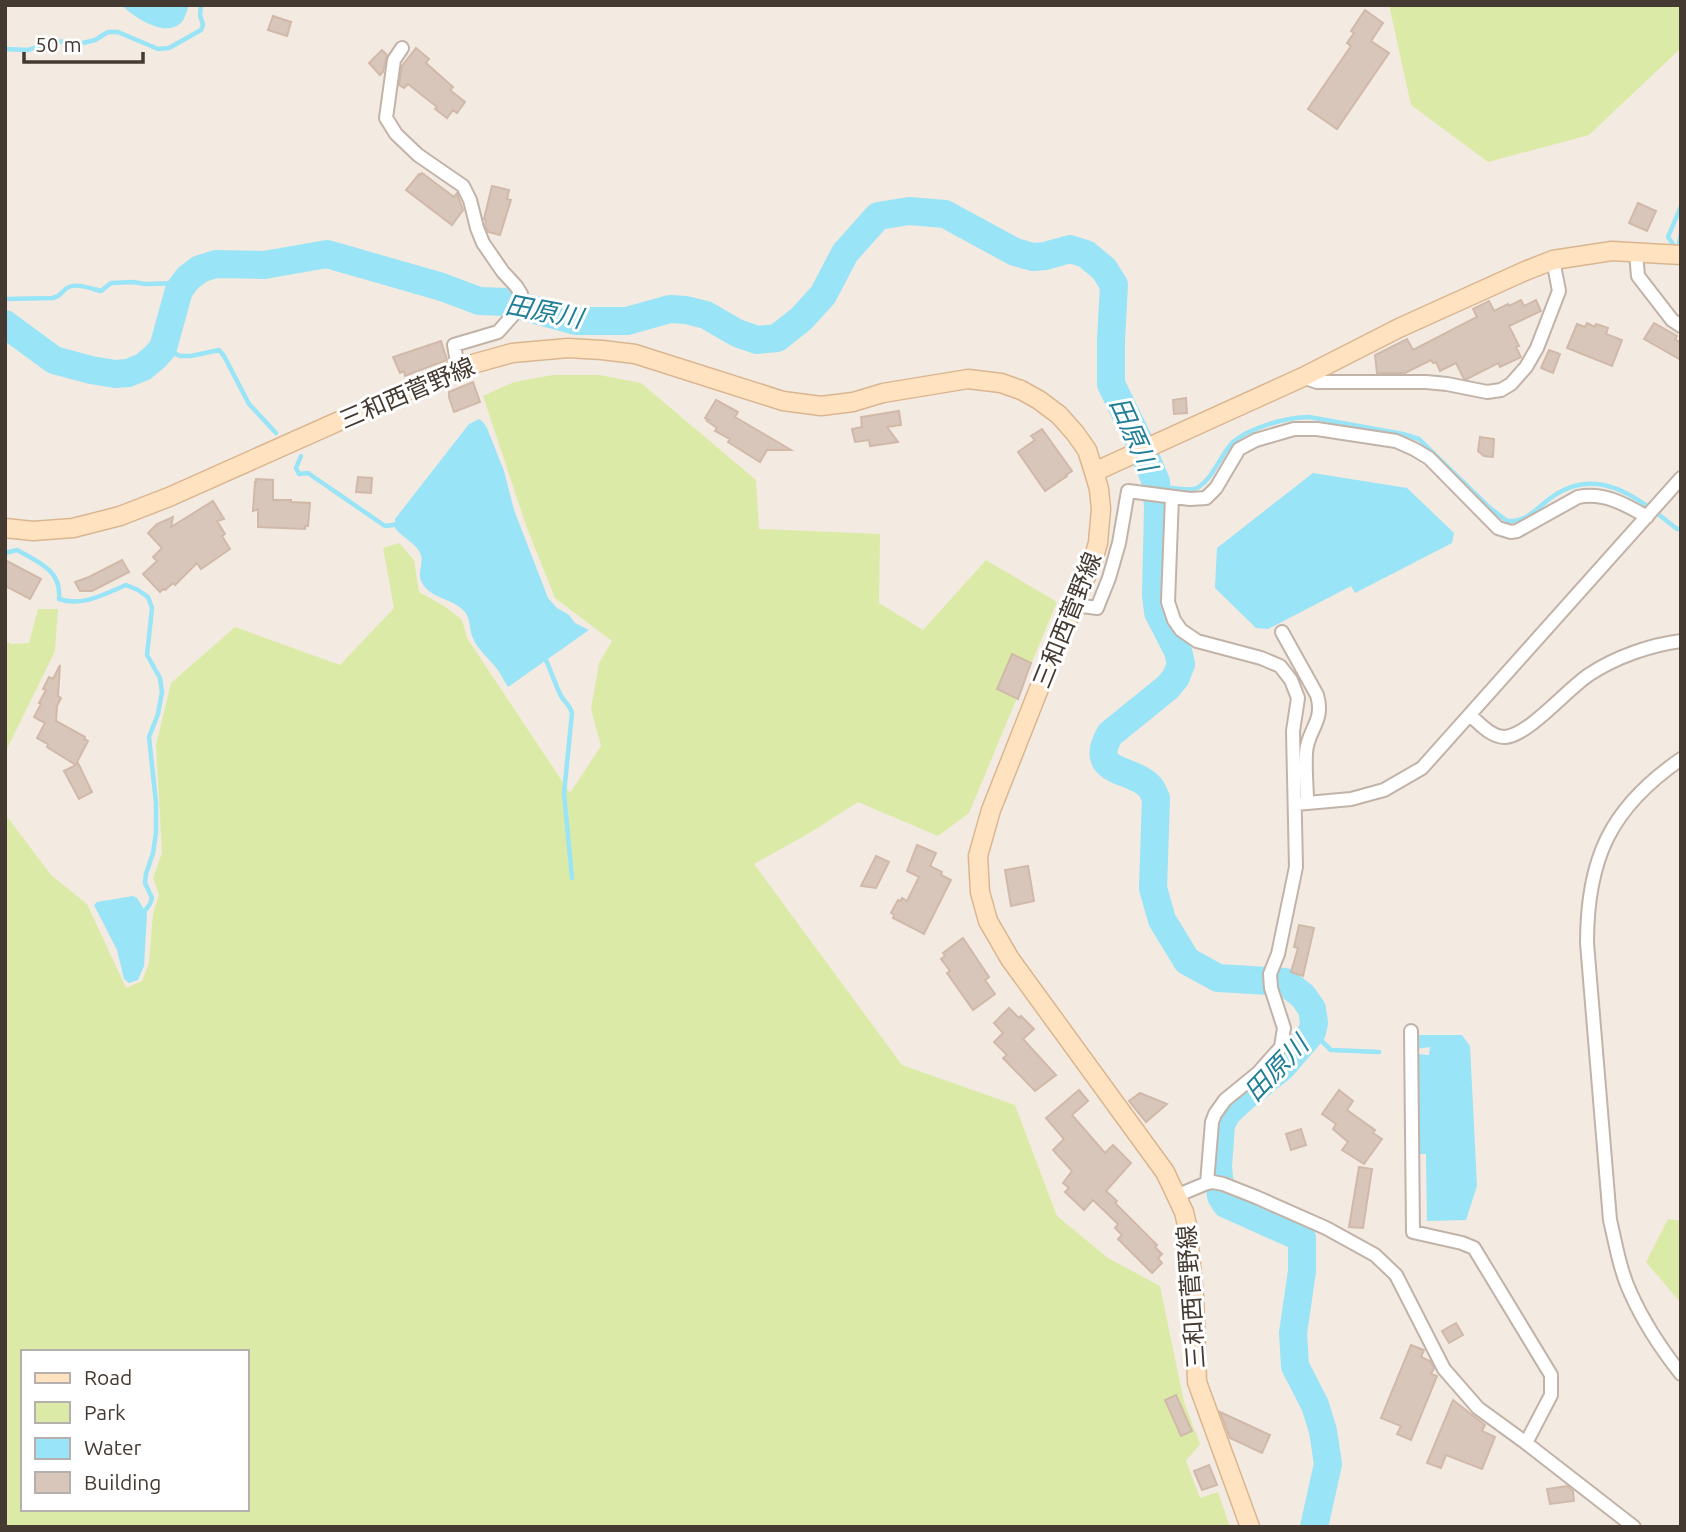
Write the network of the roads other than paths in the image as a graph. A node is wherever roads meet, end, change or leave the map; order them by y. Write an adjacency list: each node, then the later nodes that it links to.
1 (402, 48): 6 (street)
2 (1636, 253): 3 (main road); 4 (main road); 5 (street)
3 (1681, 255)
4 (1553, 260): 7 (main road); 7 (street)
5 (1681, 326)
6 (458, 368): 8 (main road, 三和西菅野線); 12 (main road, 三和西菅野線)
7 (1303, 377): 8 (main road)
8 (1094, 472): 13 (main road, 三和西菅野線)
9 (1681, 478): 11 (street)
10 (1170, 496): 11 (street); 13 (street); 18 (street)
11 (1652, 511): 16 (street)
12 (5, 528)
13 (1075, 605): 21 (main road, 三和西菅野線)
14 (1282, 632): 18 (street)
15 (1681, 641): 16 (street)
16 (1470, 715): 18 (street)
17 (1681, 760): 22 (street)
18 (1301, 804): 20 (street)
19 (1411, 1031): 23 (street)
20 (1214, 1183): 21 (street); 23 (street)
21 (1176, 1196): 24 (main road, 三和西菅野線)
22 (1681, 1374)
23 (1526, 1443): 25 (street)
24 (1250, 1527)
25 (1634, 1527)

